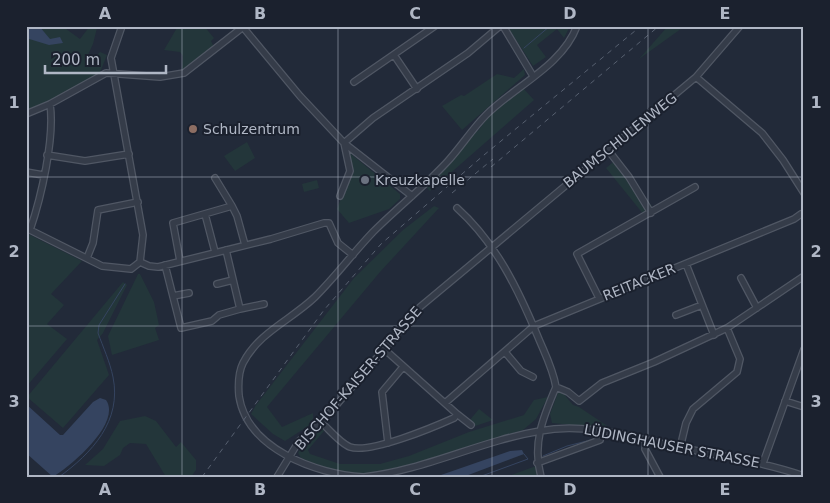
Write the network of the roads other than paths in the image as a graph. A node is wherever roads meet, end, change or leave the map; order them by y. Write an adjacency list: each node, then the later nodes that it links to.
1 (122, 26): 8 (street)
2 (435, 26): 7 (street)
3 (502, 26): 9 (street); 12 (street)
4 (577, 26): 9 (street, LÜDINGHAUSER STRASSE)
5 (740, 26): 10 (street, BAUMSCHULENWEG)
6 (242, 27): 8 (street); 15 (street)
7 (394, 55): 11 (street); 12 (street)
8 (113, 74): 13 (street); 17 (street)
9 (533, 76): 25 (street, LÜDINGHAUSER STRASSE)
10 (696, 77): 16 (street, BAUMSCHULENWEG); 23 (street)
11 (354, 82)
12 (417, 89): 15 (street)
13 (50, 104): 14 (street); 18 (street)
14 (26, 114)
15 (344, 143): 24 (street); 25 (street)
16 (608, 150): 29 (street); 34 (street, BAUMSCHULENWEG)
17 (129, 154): 18 (street); 26 (street)
18 (47, 155): 20 (street)
19 (26, 172): 20 (street)
20 (43, 175): 32 (street)
21 (215, 178): 27 (street)
22 (696, 187): 29 (street)
23 (804, 193)
24 (340, 196)
25 (412, 196): 37 (street, LÜDINGHAUSER STRASSE)
26 (138, 202): 38 (street); 40 (street)
27 (232, 206): 30 (street); 33 (street)
28 (457, 208): 34 (street)
29 (651, 213): 49 (street)
30 (205, 214): 36 (street); 39 (street)
31 (801, 214): 41 (street, REITACKER)
32 (28, 229): 38 (street)
33 (245, 245): 35 (street); 37 (street)
34 (492, 246): 55 (street); 58 (street, BISCHOF-KAISER-STRASSE)
35 (226, 250): 36 (street); 45 (street)
36 (215, 252): 39 (street)
37 (353, 255): 75 (street, LÜDINGHAUSER STRASSE)
38 (87, 258): 40 (street)
39 (180, 261): 42 (street)
40 (139, 264): 42 (street)
41 (686, 264): 49 (street, REITACKER); 51 (street)
42 (165, 265): 48 (street)
43 (804, 276): 52 (street)
44 (741, 278): 52 (street)
45 (233, 280): 46 (street); 53 (street)
46 (217, 284)
47 (189, 293): 48 (street)
48 (173, 296): 53 (street)
49 (599, 298): 55 (street, REITACKER)
50 (264, 304): 53 (street)
51 (702, 304): 54 (street); 57 (street)
52 (757, 308): 56 (street)
53 (240, 309)
54 (676, 315)
55 (534, 326): 60 (street, REITACKER); 63 (street)
56 (727, 328): 57 (street); 74 (street)
57 (714, 335): 63 (street, LÜDINGHAUSER STRASSE)
58 (383, 348): 61 (street); 75 (street, BISCHOF-KAISER-STRASSE)
59 (804, 349): 64 (street)
60 (504, 352): 62 (street); 65 (street, REITACKER)
61 (403, 367): 65 (street); 73 (street)
62 (533, 377)
63 (556, 387): 70 (street)
64 (785, 401): 66 (street); 77 (street)
65 (445, 403): 67 (street)
66 (804, 407)
67 (457, 414): 68 (street); 73 (street)
68 (471, 425)
69 (326, 427): 73 (street)
70 (539, 431): 72 (street, LÜDINGHAUSER STRASSE); 76 (street); 81 (street, LÜDINGHAUSER STRASSE)
71 (600, 440): 76 (street)
72 (646, 440): 74 (street, LÜDINGHAUSER STRASSE); 78 (street)
73 (388, 443)
74 (680, 448): 77 (street, LÜDINGHAUSER STRASSE)
75 (290, 457): 80 (street, BISCHOF-KAISER-STRASSE); 81 (street, LÜDINGHAUSER STRASSE)
76 (538, 463): 82 (street)
77 (763, 463): 79 (street, LÜDINGHAUSER STRASSE)
78 (658, 476)
79 (804, 476)
80 (277, 477)
81 (363, 477)
82 (541, 477)

